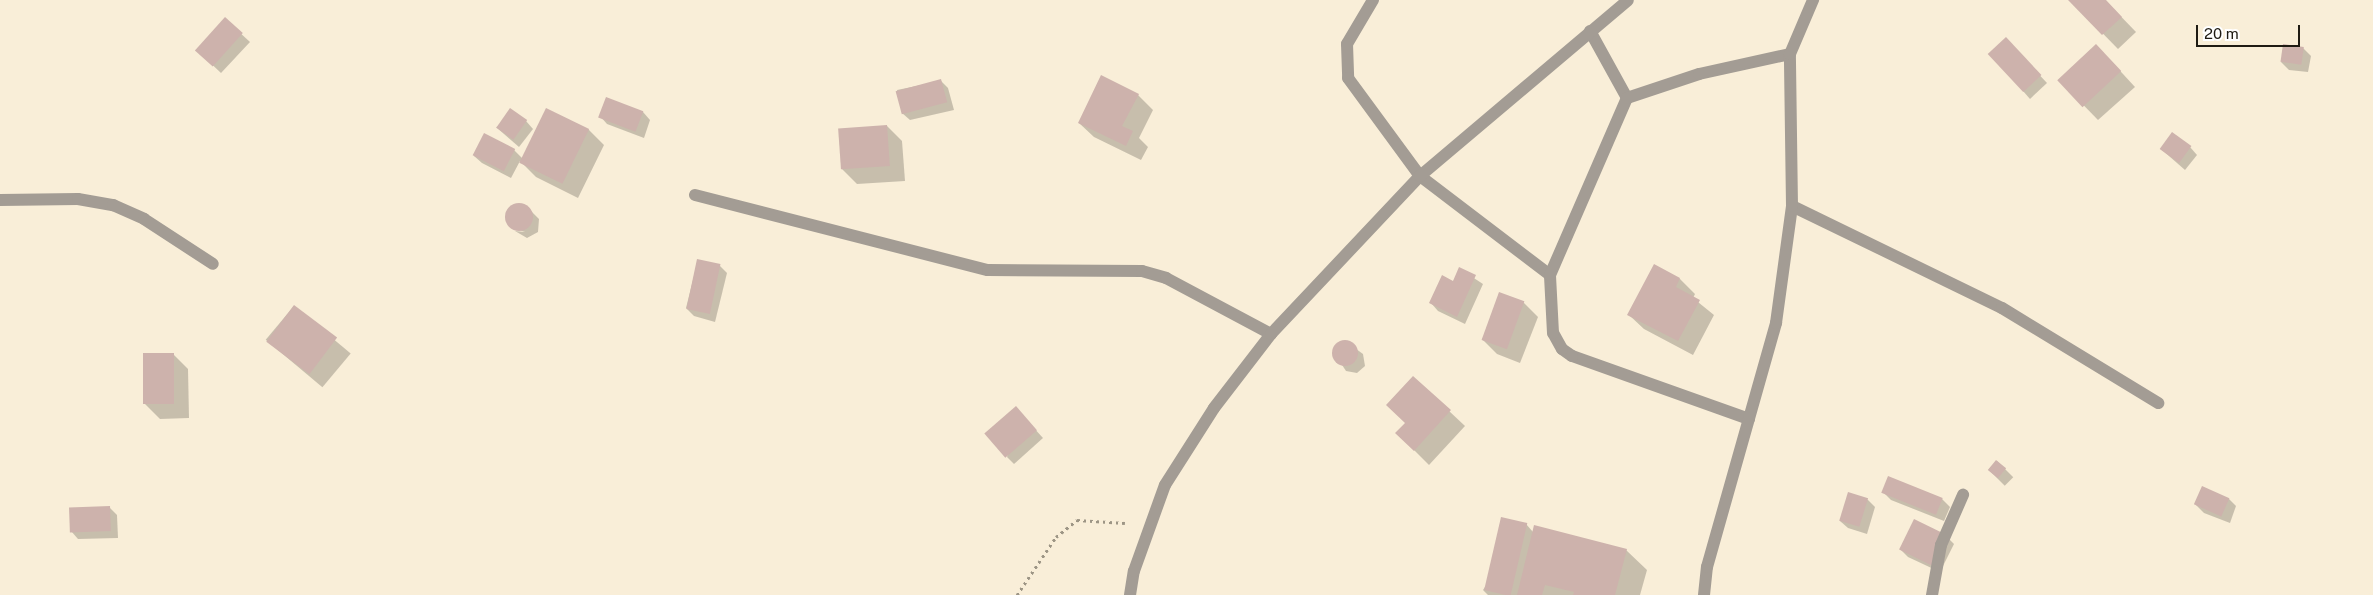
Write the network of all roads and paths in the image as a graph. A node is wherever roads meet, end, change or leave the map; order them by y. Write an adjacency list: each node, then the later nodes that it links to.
1 (1373, 0): 7 (street)
2 (1628, 0): 4 (street)
3 (1813, 0): 5 (street)
4 (1590, 31): 6 (street); 7 (street)
5 (1790, 54): 6 (street); 10 (street)
6 (1628, 98): 12 (street)
7 (1420, 176): 12 (street); 13 (street)
8 (696, 195): 13 (street)
9 (0, 200): 11 (street)
10 (1792, 206): 14 (street); 15 (street)
11 (213, 264)
12 (1550, 275): 15 (street)
13 (1271, 334): 17 (street)
14 (2158, 404)
15 (1749, 419): 20 (street)
16 (1963, 495): 21 (street)
17 (1149, 525): 18 (path); 19 (street)
18 (1017, 595)
19 (1130, 595)
20 (1704, 595)
21 (1932, 595)

